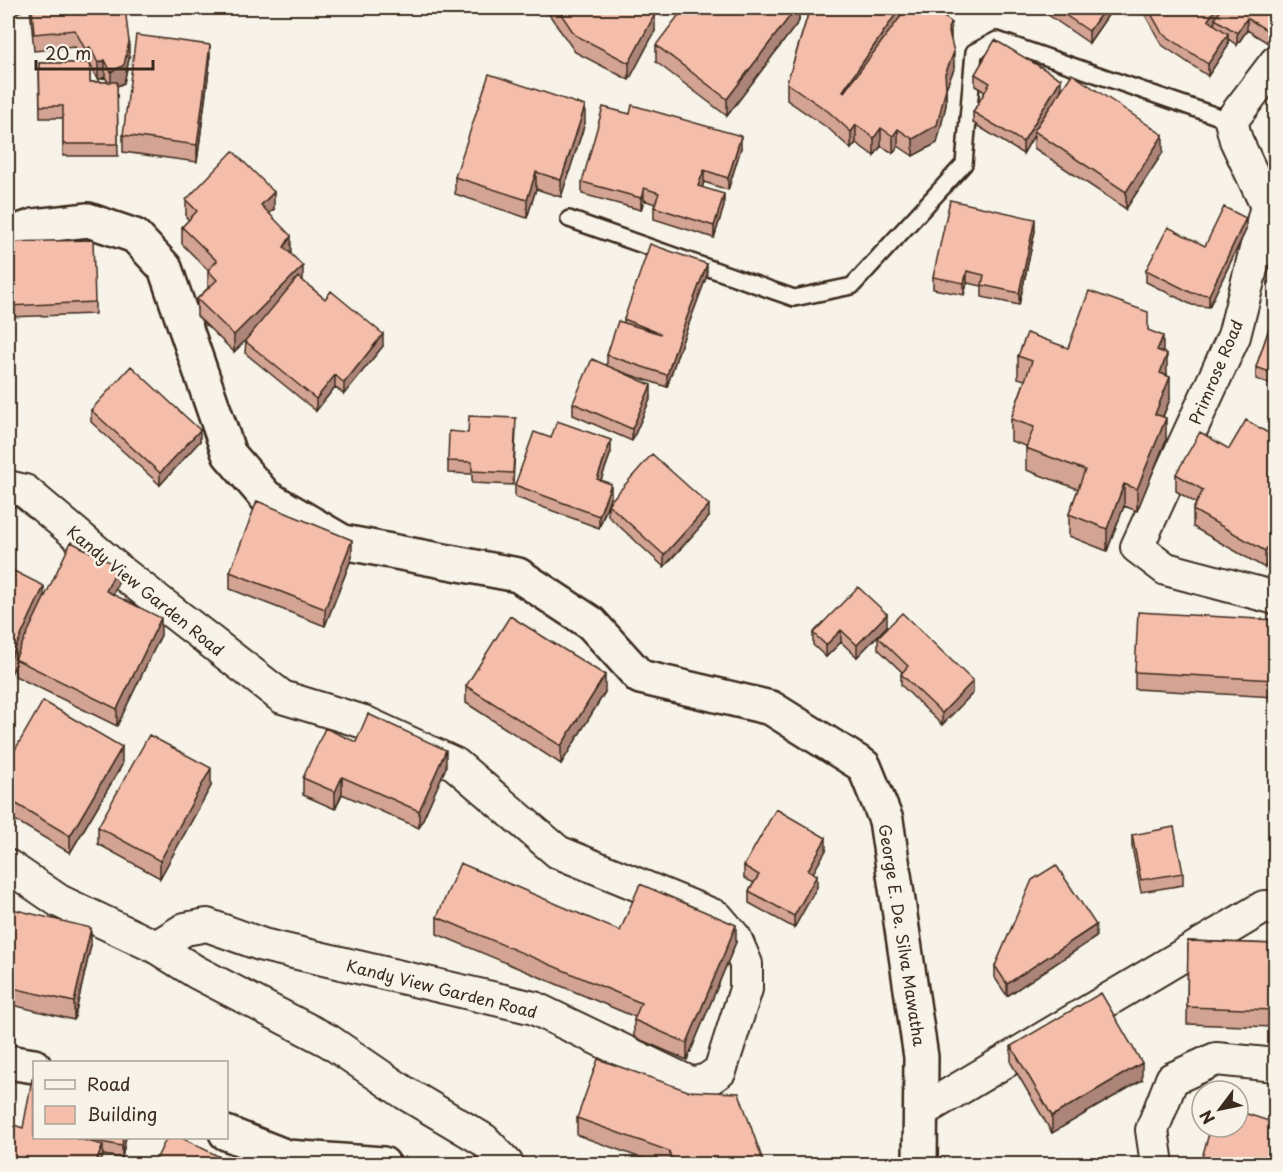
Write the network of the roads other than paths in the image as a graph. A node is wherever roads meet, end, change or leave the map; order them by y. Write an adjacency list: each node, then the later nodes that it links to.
1 (1275, 62): 2 (street)
2 (1231, 121): 3 (street, Primrose Road); 4 (lane)
3 (1271, 210): 7 (street, Primrose Road)
4 (569, 219)
5 (8, 235): 14 (street, George E. De. Silva Mawatha)
6 (8, 487): 10 (street, Kandy View Garden Road)
7 (1275, 598)
8 (8, 866): 10 (street)
9 (1275, 908): 14 (street)
10 (156, 947): 17 (street)
11 (8, 1062): 13 (street)
12 (1275, 1065): 19 (street)
13 (33, 1066)
14 (920, 1112): 18 (street, George E. De. Silva Mawatha)
15 (228, 1134): 16 (street)
16 (383, 1164)
17 (507, 1164)
18 (920, 1164)
19 (1157, 1164)

